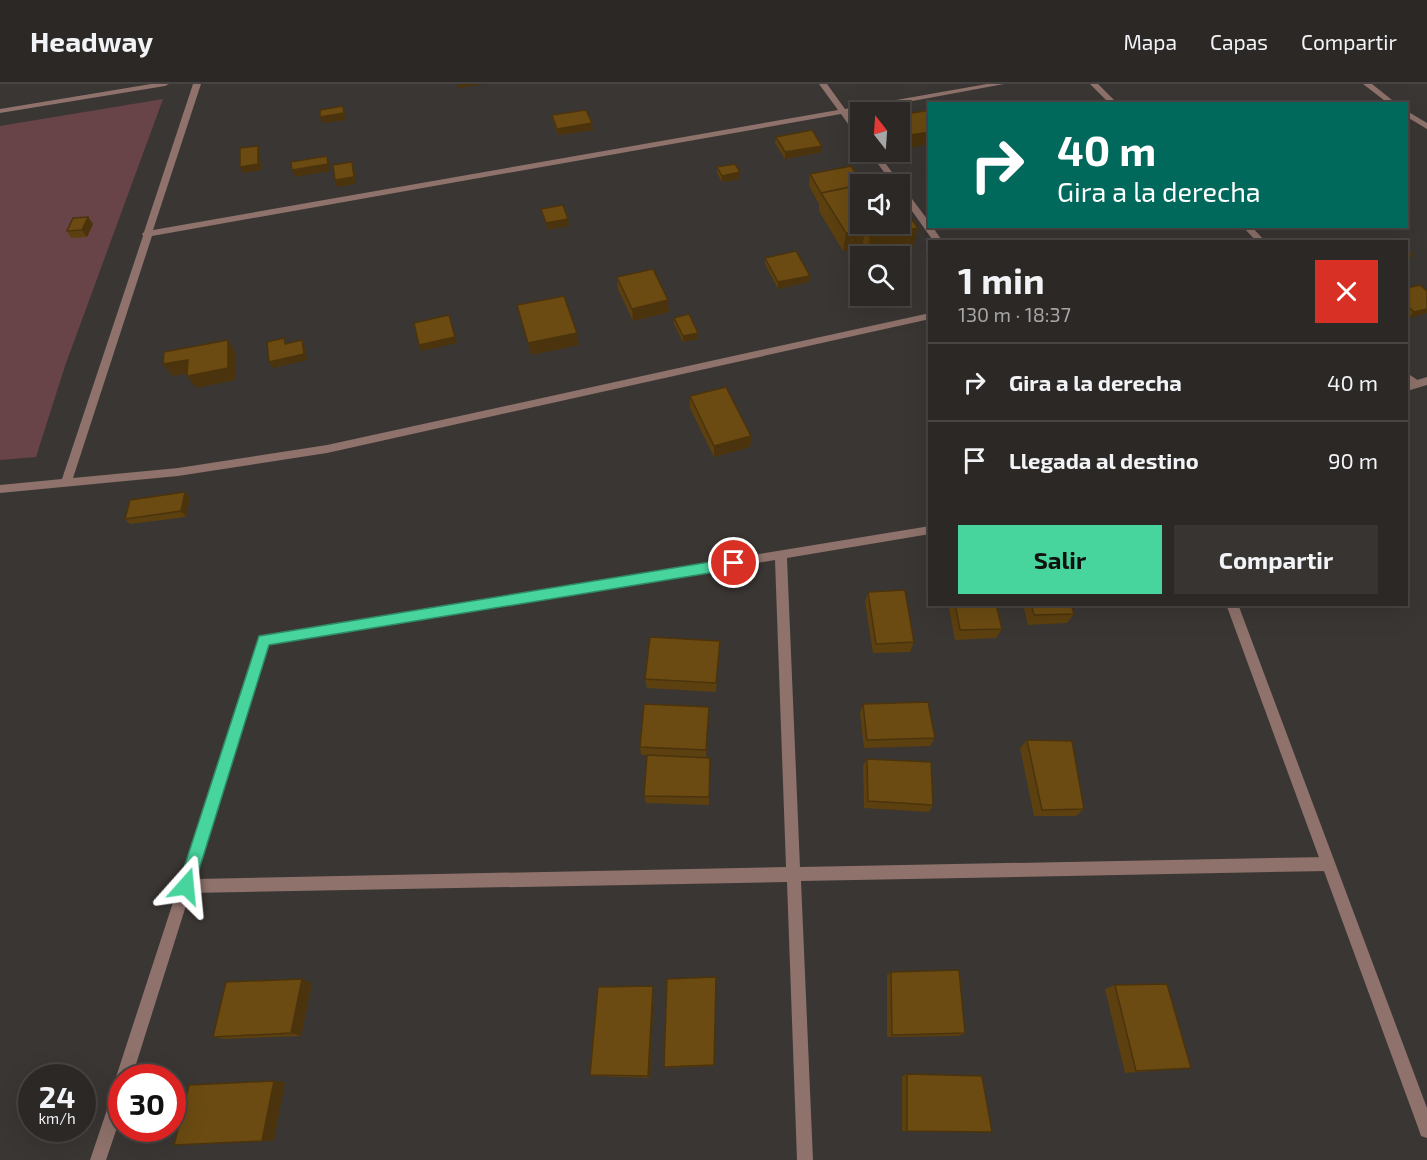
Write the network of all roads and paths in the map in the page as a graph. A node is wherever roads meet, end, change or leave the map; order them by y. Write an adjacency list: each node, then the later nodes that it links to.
1 (165, 84): 9 (street)
2 (197, 84): 17 (street)
3 (823, 84): 10 (street)
4 (1000, 84): 10 (street)
5 (1094, 84): 7 (street)
6 (1367, 84): 8 (street)
7 (1113, 102)
8 (1391, 102)
9 (0, 111)
10 (844, 113): 12 (street); 17 (street)
11 (1408, 114): 13 (street)
12 (850, 121)
13 (1427, 127)
14 (910, 202): 15 (street)
15 (928, 227)
16 (1248, 228): 18 (street)
17 (146, 234): 22 (street)
18 (1260, 240)
19 (928, 316): 22 (street)
20 (1427, 381): 21 (street)
21 (1410, 382)
22 (66, 483): 23 (street)
23 (0, 489)
24 (928, 530): 25 (street)
25 (782, 555): 28 (street); 29 (street)
26 (1233, 606): 27 (street)
27 (1328, 864): 28 (street); 32 (street)
28 (794, 875): 29 (street); 34 (street)
29 (186, 886): 30 (street)
30 (128, 1064)
31 (108, 1129): 33 (street)
32 (1427, 1130)
33 (98, 1160)
34 (805, 1160)

